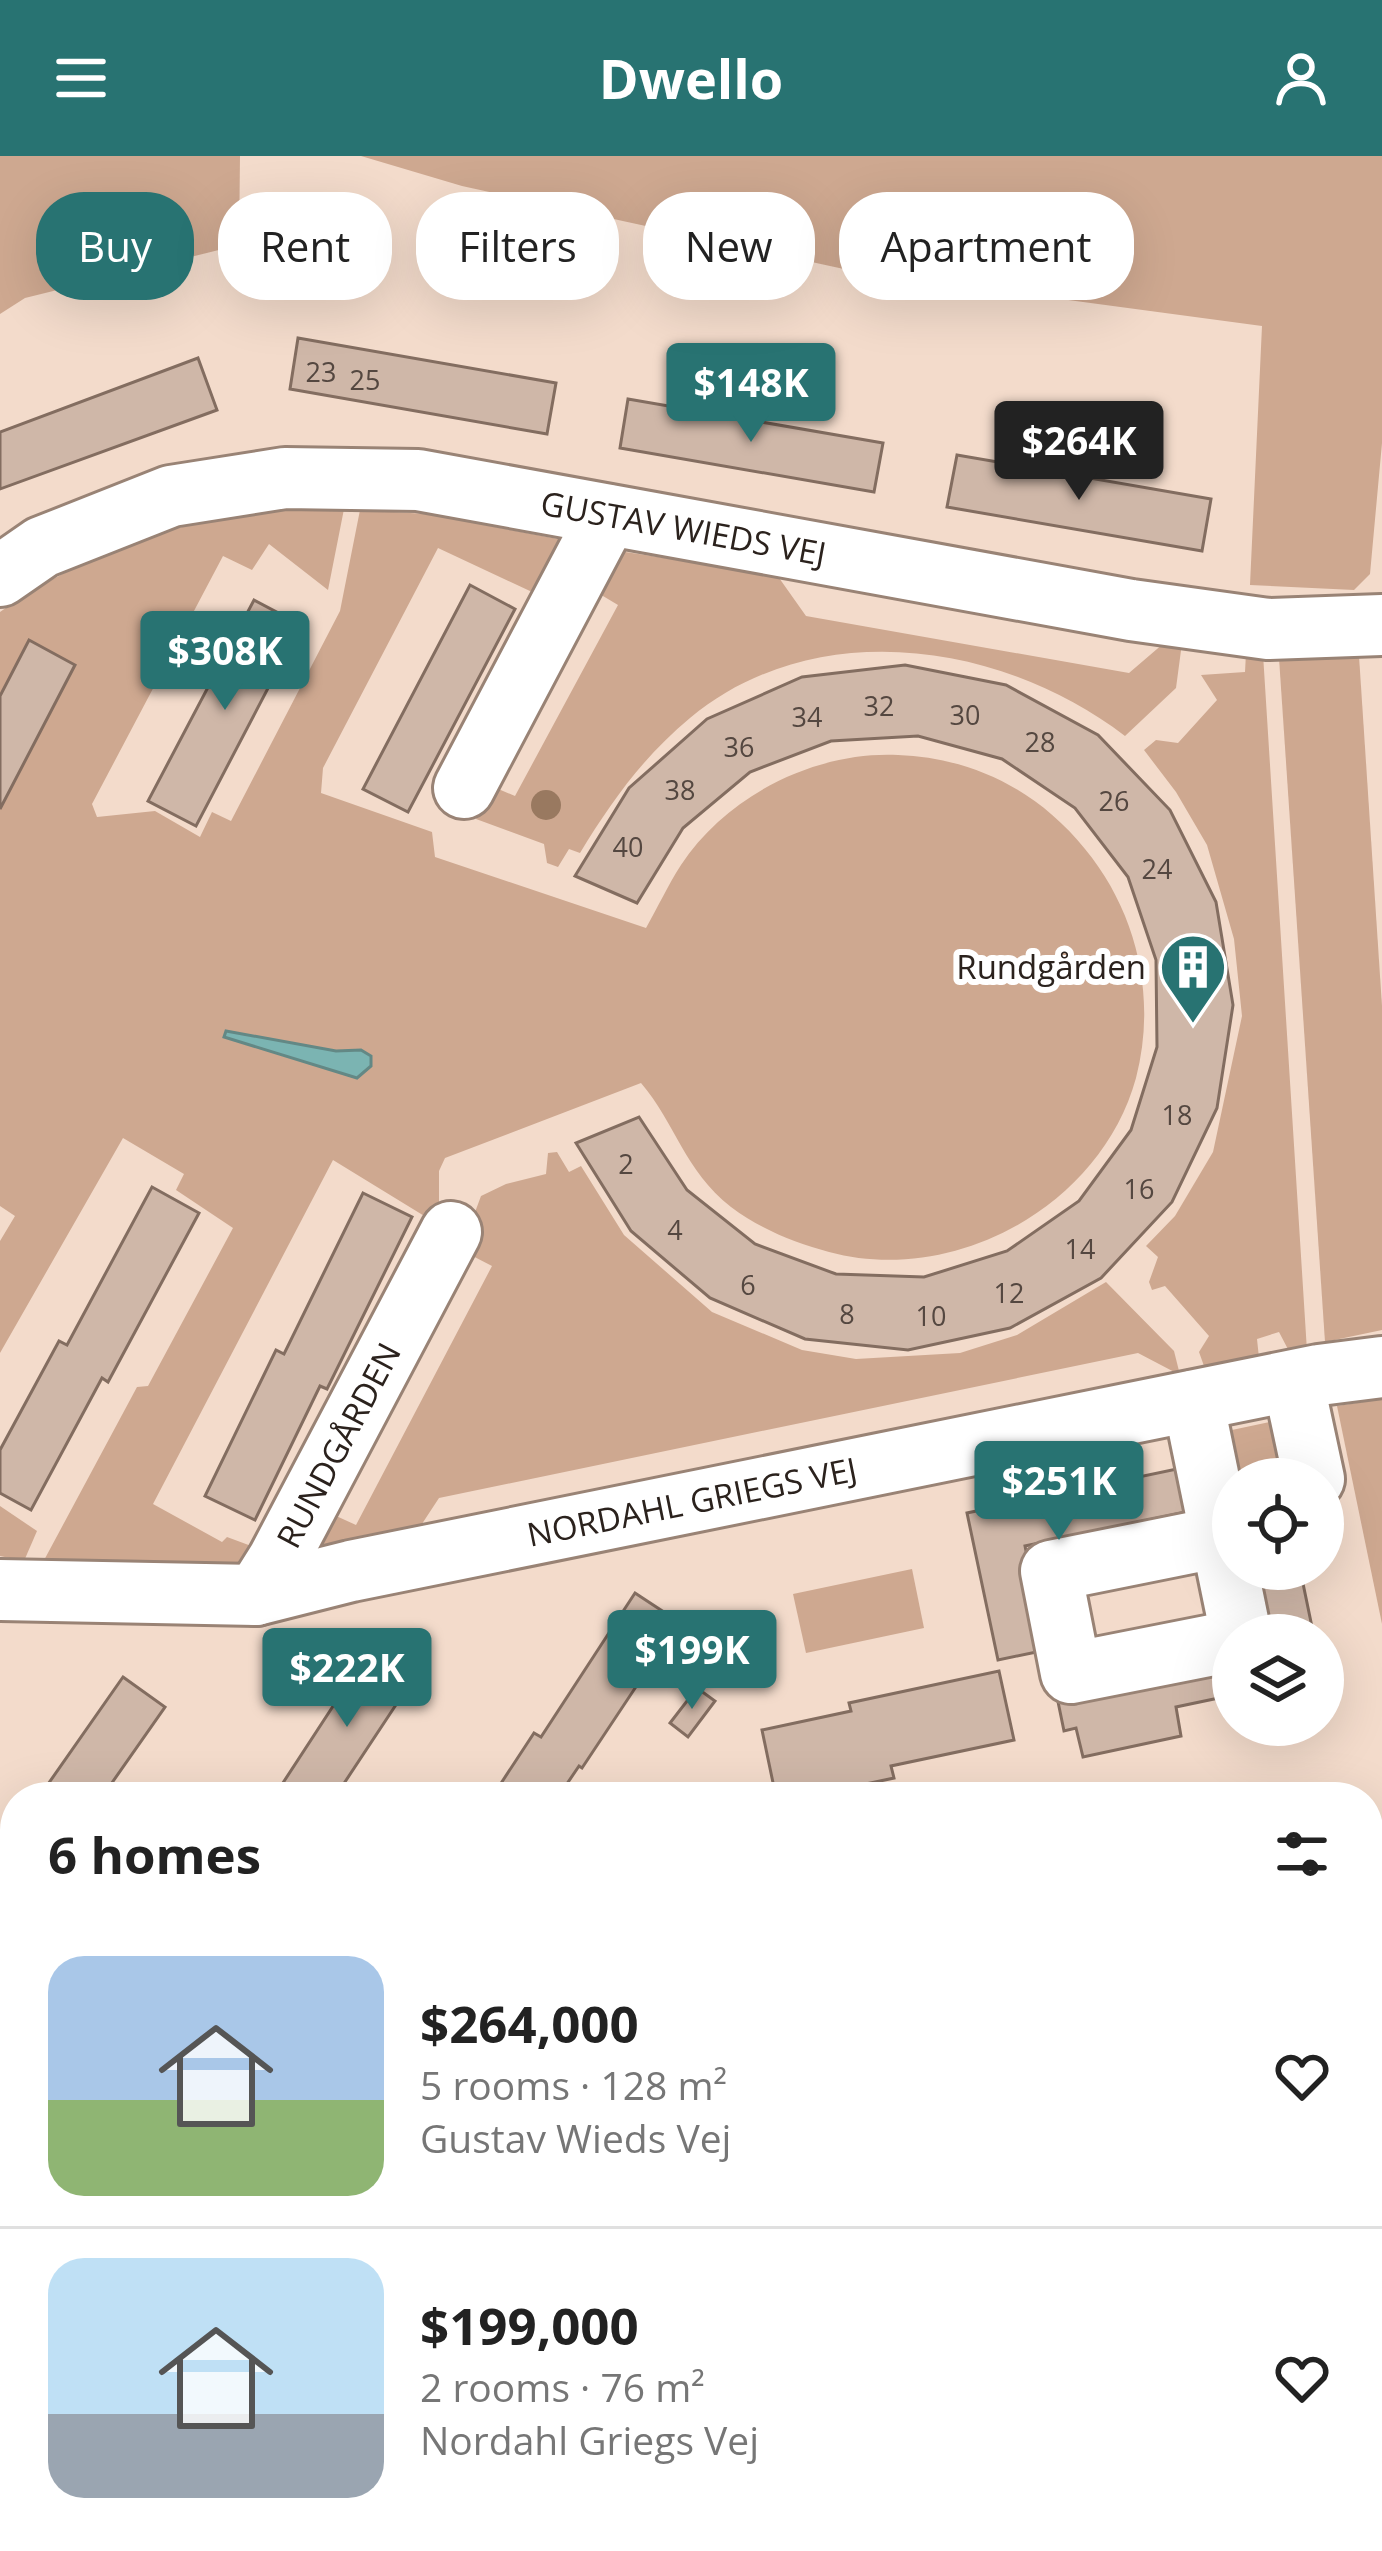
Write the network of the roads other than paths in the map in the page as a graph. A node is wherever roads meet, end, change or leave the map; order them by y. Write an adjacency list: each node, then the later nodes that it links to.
1 (608, 515): 2 (street, GUSTAV WIEDS VEJ); 3 (street, GUSTAV WIEDS VEJ); 4 (street)
2 (0, 575)
3 (1382, 625)
4 (464, 788)
5 (451, 1232): 13 (street, RUNDGÅRDEN)
6 (1382, 1367): 7 (street, NORDAHL GRIEGS VEJ)
7 (1293, 1381): 8 (street, NORDAHL GRIEGS VEJ); 9 (street)
8 (1192, 1401): 10 (street); 13 (street, NORDAHL GRIEGS VEJ)
9 (1310, 1458)
10 (1212, 1498)
11 (1212, 1539): 14 (street)
12 (0, 1590): 13 (street, NORDAHL GRIEGS VEJ)
13 (256, 1595)
14 (1212, 1645)

